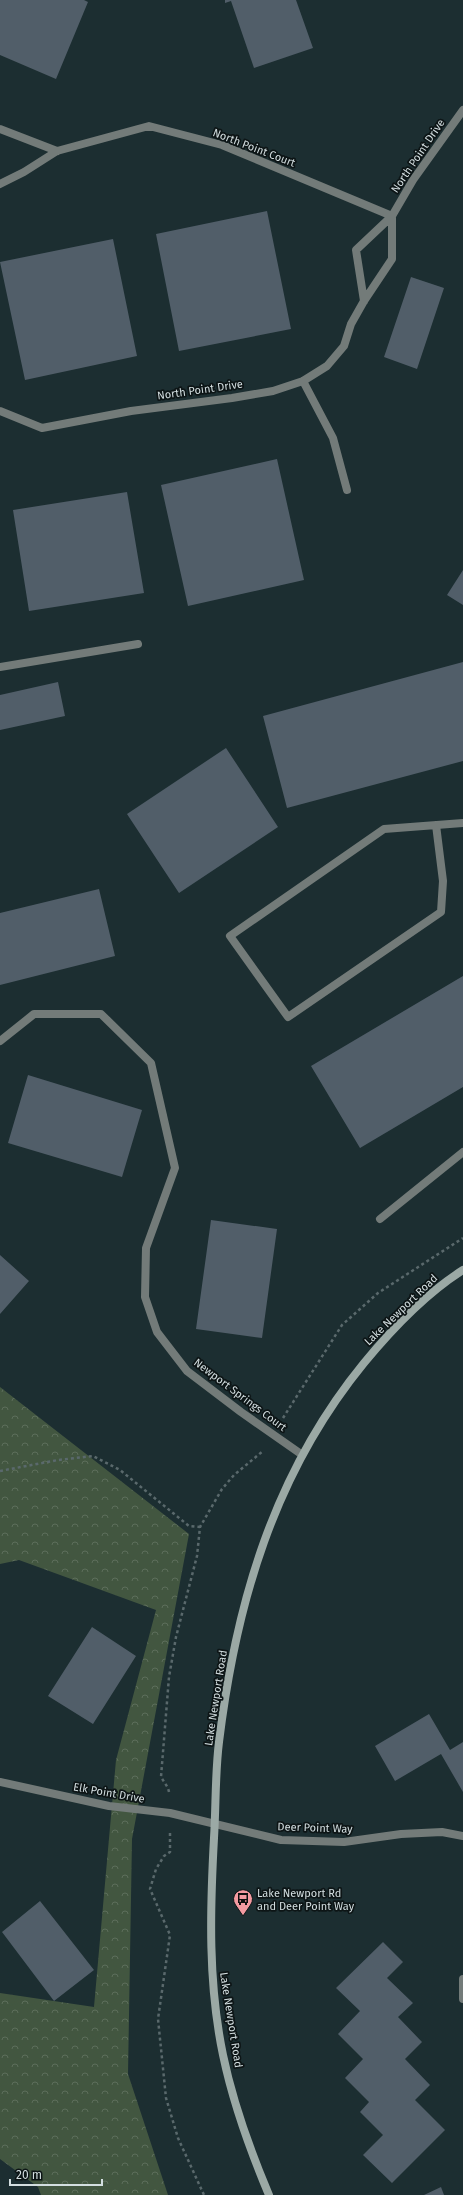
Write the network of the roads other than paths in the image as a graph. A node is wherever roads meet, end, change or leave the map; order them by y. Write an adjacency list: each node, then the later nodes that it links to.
1 (463, 110): 5 (street, North Point Drive)
2 (0, 129): 3 (street)
3 (57, 151): 4 (street, North Point Court); 5 (street, North Point Court)
4 (0, 184)
5 (392, 216): 6 (street, North Point Drive); 6 (street, North Point Drive)
6 (364, 301): 7 (street, North Point Drive)
7 (303, 381): 8 (street, North Point Drive); 9 (street)
8 (0, 411)
9 (347, 490)
10 (138, 644): 11 (street)
11 (0, 667)
12 (463, 823): 13 (street)
13 (436, 825): 13 (street)
14 (0, 1041): 18 (street, Newport Springs Court)
15 (463, 1152): 16 (street)
16 (380, 1219)
17 (463, 1270): 18 (street, Lake Newport Road)
18 (301, 1454): 20 (street, Lake Newport Road)
19 (0, 1782): 20 (street, Elk Point Drive)
20 (215, 1825): 21 (street, Deer Point Way); 24 (street, Lake Newport Road)
21 (463, 1836)
22 (463, 1979): 23 (street)
23 (463, 1998)
24 (269, 2195)

